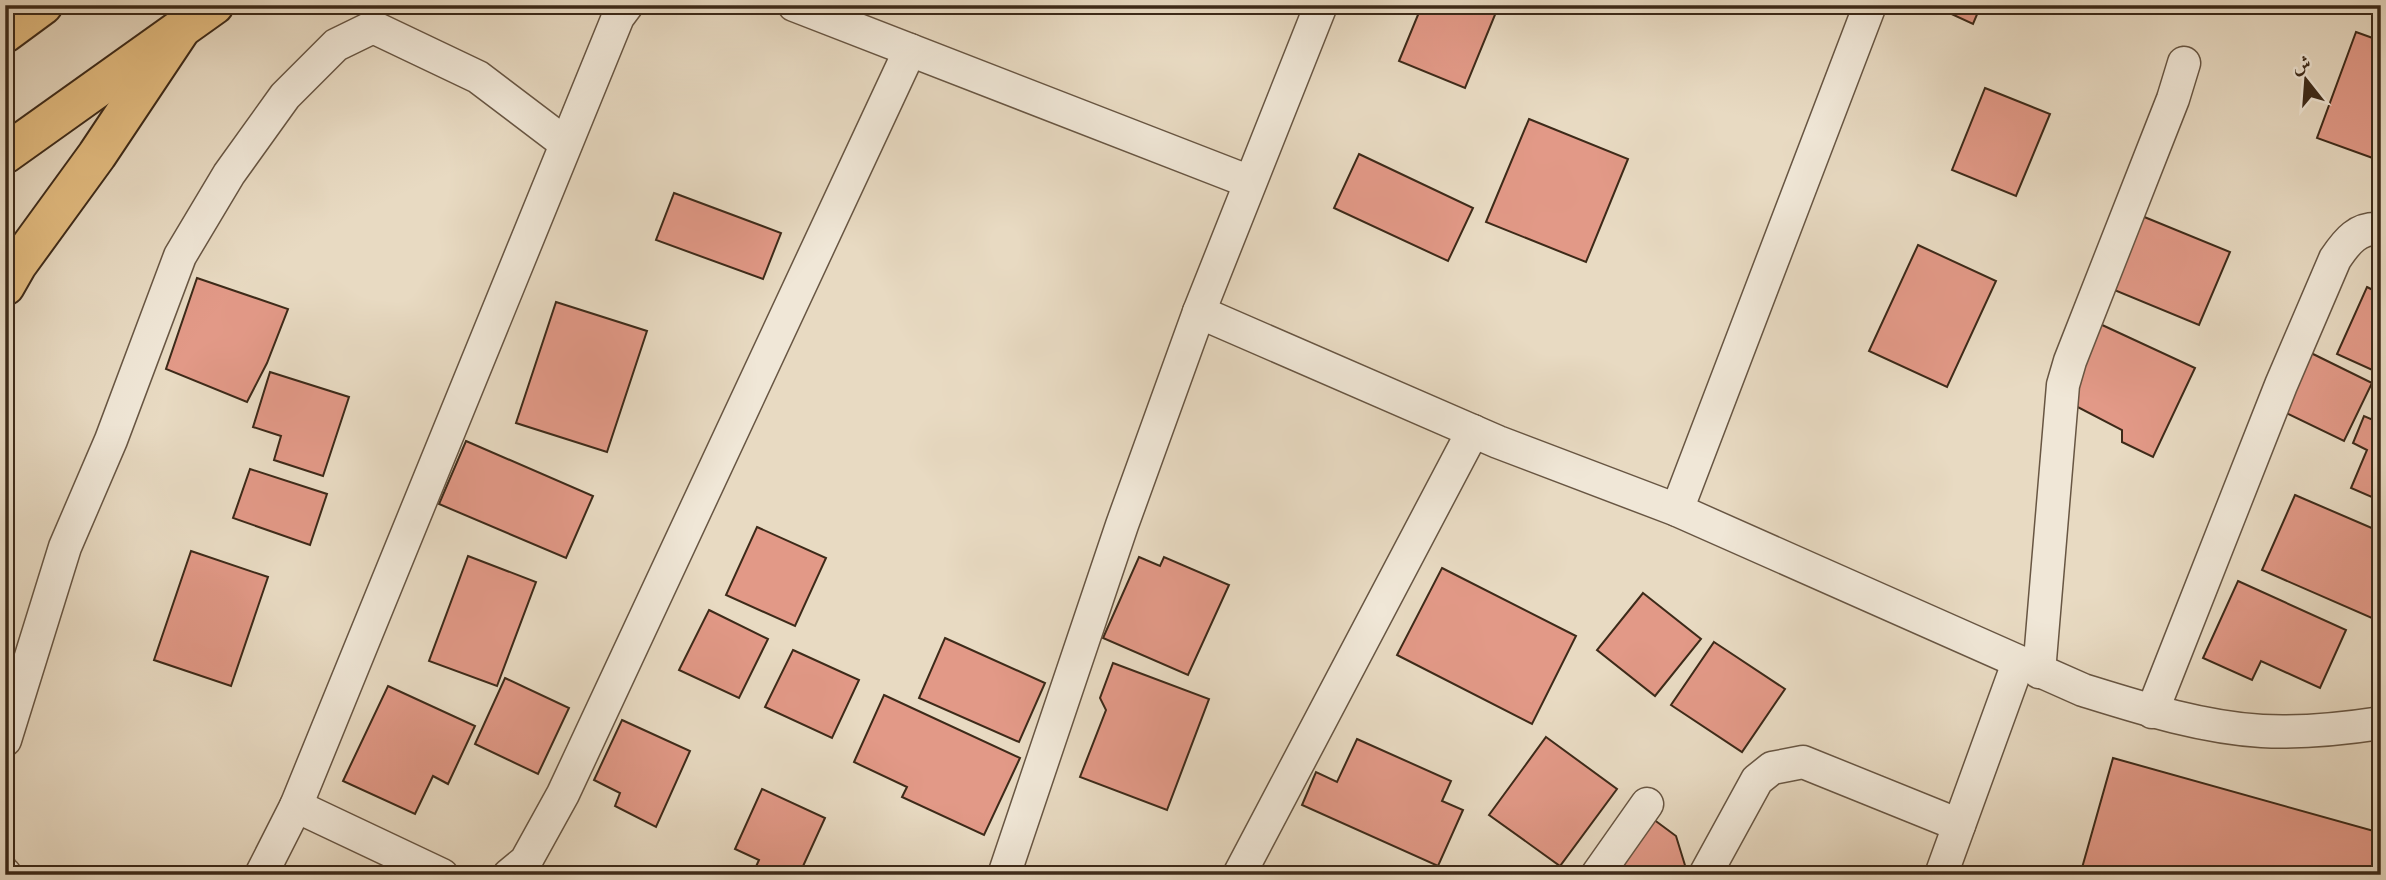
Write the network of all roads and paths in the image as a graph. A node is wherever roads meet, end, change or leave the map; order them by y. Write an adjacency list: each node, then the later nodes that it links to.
1 (43, 5): 8 (main road)
2 (214, 5): 7 (main road)
3 (627, 5): 11 (street)
4 (794, 5): 9 (street)
5 (1321, 5): 13 (street)
6 (1870, 5): 18 (street)
7 (179, 32): 12 (main road); 15 (main road)
8 (5, 33)
9 (910, 50): 13 (street); 28 (street)
10 (2184, 63): 19 (street)
11 (565, 142): 22 (street); 24 (street)
12 (5, 154)
13 (1250, 182): 16 (street)
14 (2381, 229): 20 (street)
15 (5, 286)
16 (1199, 312): 17 (street); 29 (street)
17 (1473, 431): 18 (street); 30 (street)
18 (1677, 510): 19 (street)
19 (2028, 667): 20 (street); 25 (street)
20 (2152, 712): 21 (street)
21 (2381, 723)
22 (5, 740)
23 (1647, 804): 31 (street)
24 (296, 806): 26 (street); 27 (street)
25 (1959, 825): 32 (street); 33 (street)
26 (261, 875)
27 (442, 875)
28 (509, 875)
29 (1004, 875)
30 (1239, 875)
31 (1597, 875)
32 (1705, 875)
33 (1941, 875)

